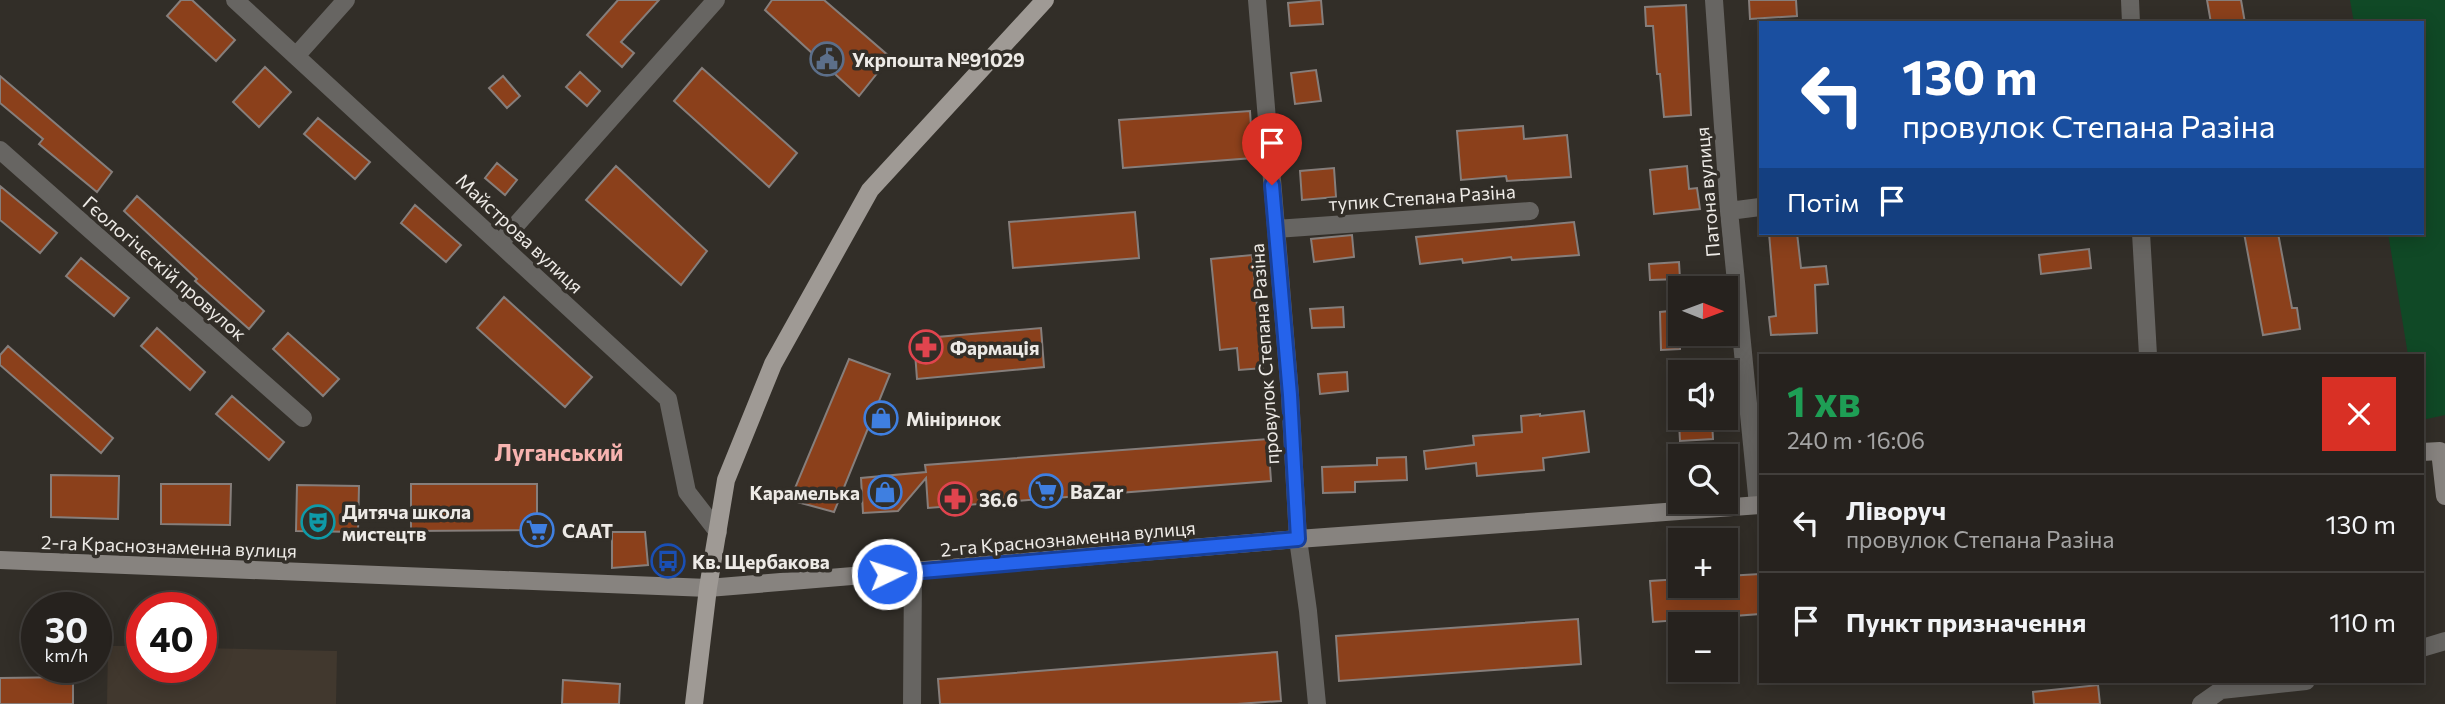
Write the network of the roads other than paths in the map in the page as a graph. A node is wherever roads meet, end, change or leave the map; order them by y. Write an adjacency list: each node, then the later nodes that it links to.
1 (235, 0): 9 (street, Майстрова вулиця)
2 (346, 0): 9 (street)
3 (716, 0): 16 (street)
4 (1045, 0): 22 (main road)
5 (1257, 0): 14 (street, провулок Степана Разіна)
6 (1714, 0): 13 (street, Патона вулиця)
7 (2130, 0): 8 (street)
8 (2131, 21)
9 (296, 56): 16 (street, Майстрова вулиця)
10 (0, 150): 18 (street, Гєологічєскій провулок)
11 (1759, 207): 13 (street)
12 (1530, 211): 14 (street, тупик Степана Разіна)
13 (1729, 211): 21 (street, Патона вулиця)
14 (1276, 229): 23 (street, провулок Степана Разіна)
15 (2141, 235): 17 (street)
16 (499, 243): 22 (street, Майстрова вулиця)
17 (2148, 354)
18 (303, 418)
19 (2436, 451): 20 (street)
20 (2445, 496)
21 (1759, 505): 23 (street, 2-га Краснознаменна вулиця)
22 (718, 532): 26 (main road)
23 (1298, 539): 25 (street, 2-га Краснознаменна вулиця); 32 (street, провулок Степана Разіна)
24 (0, 560): 26 (street, 2-га Краснознаменна вулиця)
25 (913, 572): 26 (street, 2-га Краснознаменна вулиця); 31 (street)
26 (708, 588): 30 (main road)
27 (2445, 641): 28 (street)
28 (2424, 647)
29 (2287, 683): 33 (street)
30 (694, 704)
31 (912, 704)
32 (1317, 704)
33 (2201, 704)

